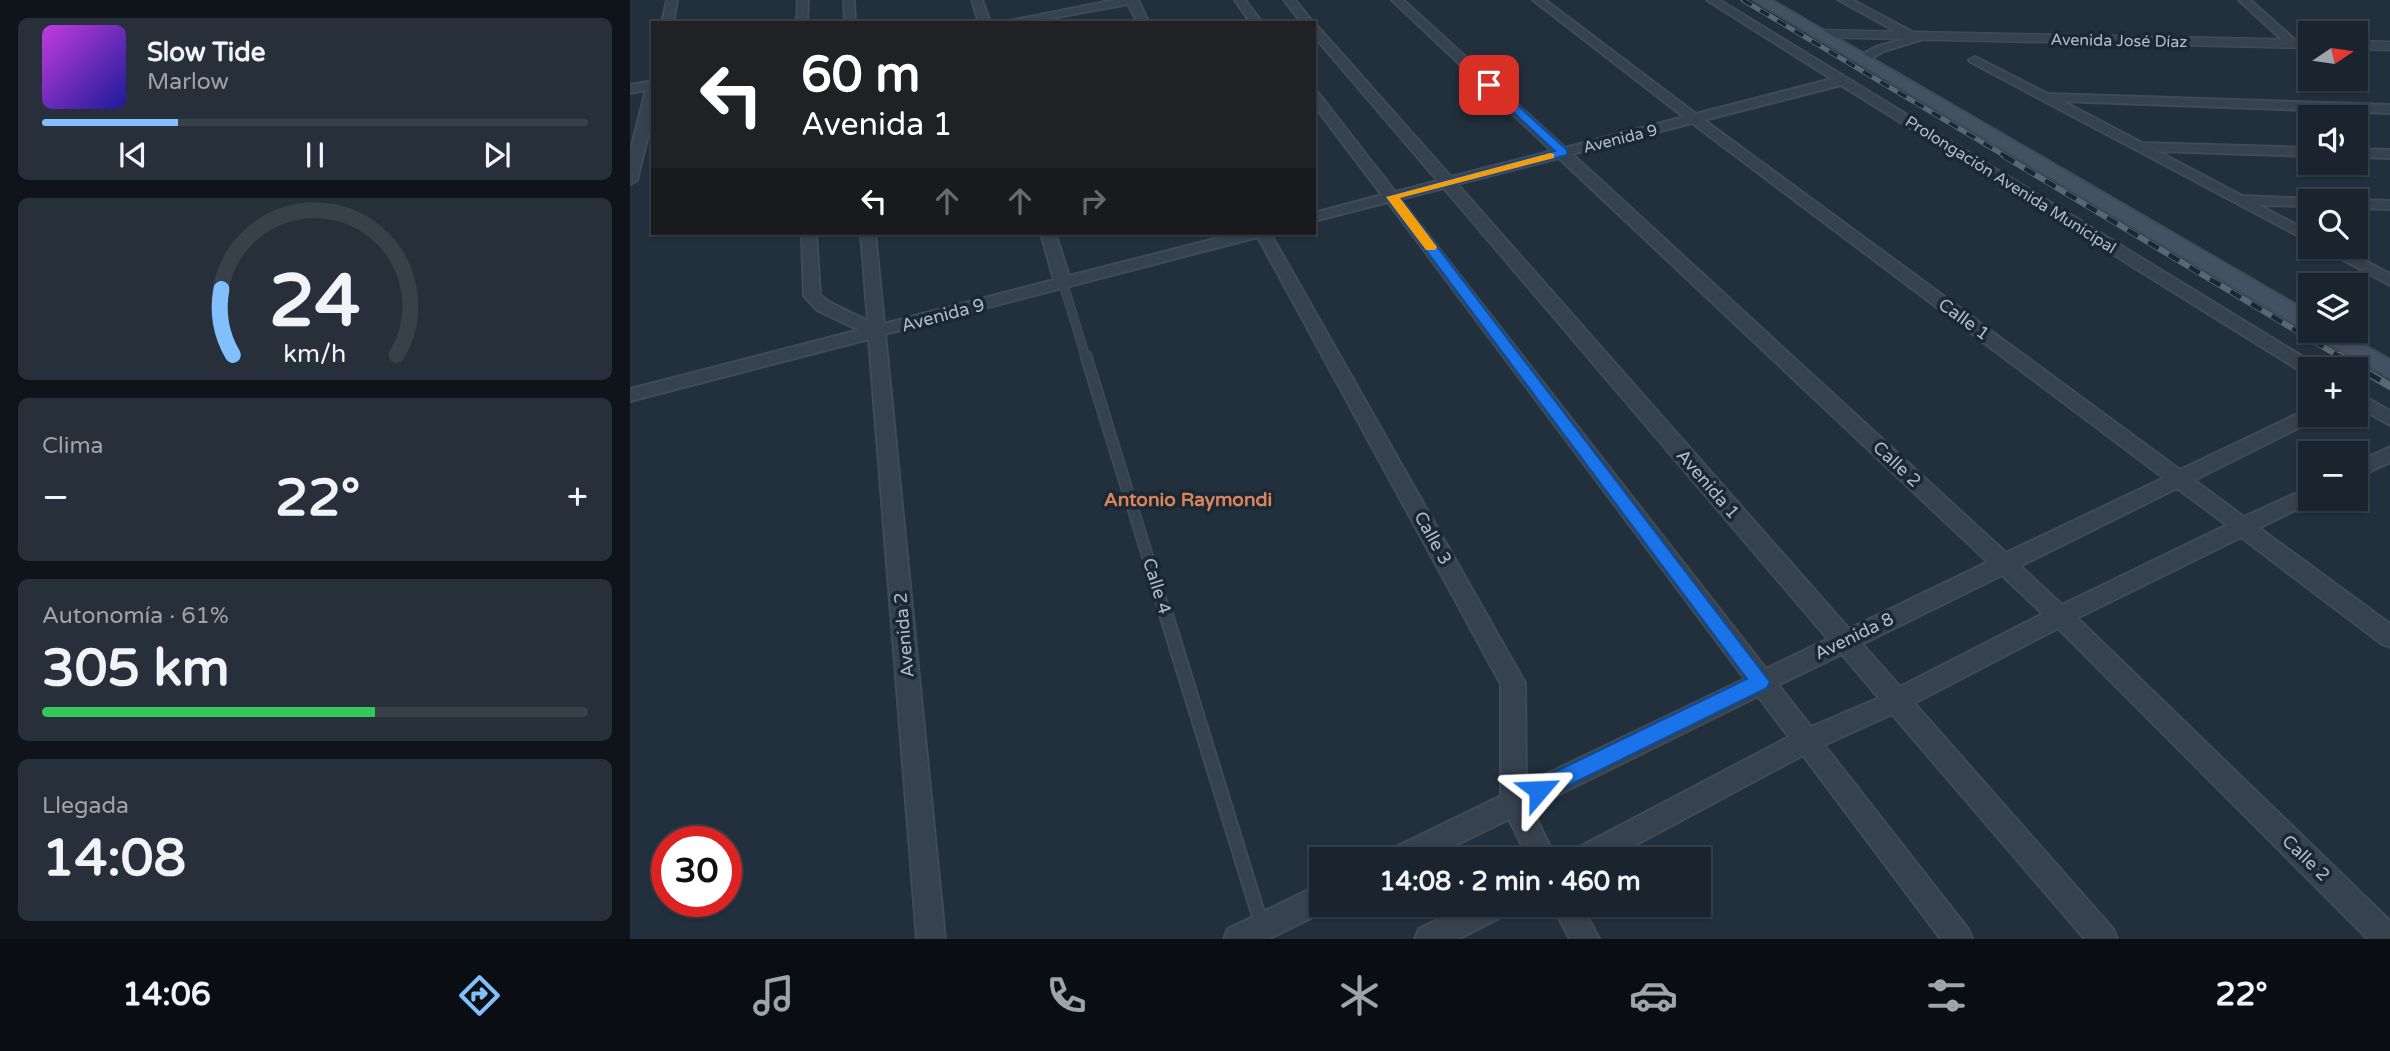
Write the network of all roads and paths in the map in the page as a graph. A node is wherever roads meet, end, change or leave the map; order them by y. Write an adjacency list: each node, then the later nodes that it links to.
1 (672, 0): 14 (street)
2 (803, 0): 15 (street)
3 (849, 0): 16 (street)
4 (977, 0): 17 (street)
5 (1132, 0): 18 (street); 19 (street)
6 (1240, 0): 20 (street)
7 (1289, 0): 21 (street)
8 (1396, 0): 44 (street, Calle 2)
9 (1538, 0): 41 (street, Calle 1)
10 (1712, 0): 32 (street, Prolongación Avenida Municipal)
11 (1761, 0): 23 (main road, Prolongación Avenida Municipal)
12 (1844, 0): 24 (street)
13 (2244, 0): 26 (street)
14 (667, 21)
15 (803, 21)
16 (850, 21)
17 (984, 21)
18 (1016, 21)
19 (1143, 21)
20 (1256, 21)
21 (1306, 21)
22 (1316, 31): 48 (street, Avenida 1)
23 (1819, 34): 24 (street, Avenida José Díaz); 30 (main road, Prolongación Avenida Municipal)
24 (1910, 35): 25 (street, Avenida José Díaz)
25 (1927, 36): 26 (street, Avenida José Díaz); 30 (street, Avenida José Díaz)
26 (2293, 44): 27 (street, Avenida José Díaz)
27 (2298, 44)
28 (2368, 45): 29 (street)
29 (2390, 46)
30 (1862, 59): 66 (main road, Prolongación Avenida Municipal)
31 (1975, 60): 37 (street)
32 (1844, 80): 41 (street, Avenida 9); 69 (street, Prolongación Avenida Municipal)
33 (630, 89): 34 (street)
34 (651, 93)
35 (651, 94): 39 (street)
36 (651, 97): 47 (street)
37 (2045, 97): 40 (street); 42 (street)
38 (1316, 99): 49 (street)
39 (630, 104)
40 (2390, 109)
41 (1693, 119): 44 (street, Avenida 9); 77 (street, Calle 1)
42 (2138, 146): 43 (street); 50 (street)
43 (2298, 152)
44 (1563, 153): 48 (street, Avenida 9); 80 (street, Calle 2)
45 (2368, 153): 46 (street)
46 (2390, 154)
47 (630, 180)
48 (1448, 183): 49 (street, Avenida 9); 83 (street, Avenida 1)
49 (1392, 197): 54 (street, Avenida 9); 84 (street)
50 (2238, 200): 51 (street); 55 (street)
51 (2298, 202)
52 (2368, 204): 53 (street)
53 (2390, 205)
54 (1316, 216)
55 (2298, 231)
56 (809, 235): 67 (street)
57 (868, 235): 67 (street, Avenida 2)
58 (1049, 235): 65 (street, Calle 4)
59 (1247, 235): 65 (street, Avenida 9)
60 (1265, 235): 87 (street, Calle 3)
61 (2350, 259): 62 (street)
62 (2360, 264): 63 (street); 64 (street)
63 (2390, 265)
64 (2390, 280)
65 (1063, 283): 67 (street, Avenida 9); 94 (lane, Calle 4)
66 (2298, 316)
67 (877, 332): 71 (street, Avenida 9); 95 (street, Avenida 2)
68 (2344, 343): 70 (main road)
69 (2298, 362)
70 (2390, 370)
71 (630, 396)
72 (2368, 405): 73 (street)
73 (2390, 419)
74 (2298, 421): 77 (street, Avenida 8)
75 (2390, 454): 76 (street)
76 (2368, 465)
77 (2180, 478): 79 (street, Calle 1); 80 (street, Avenida 8)
78 (2298, 500): 79 (street)
79 (2244, 527): 81 (street); 82 (street, Calle 1)
80 (2003, 563): 81 (street, Calle 2); 83 (street, Avenida 8)
81 (2060, 616): 85 (street); 101 (street, Calle 2)
82 (2390, 637)
83 (1844, 641): 84 (street, Avenida 8); 85 (street, Avenida 1)
84 (1761, 682): 86 (street); 87 (street, Avenida 8)
85 (1896, 701): 86 (street); 100 (street, Avenida 1)
86 (1806, 741): 90 (street); 99 (street)
87 (1514, 802): 88 (street, Avenida 8); 89 (street, Calle 3)
88 (1423, 847)
89 (1536, 847)
90 (1606, 847)
91 (1309, 906): 94 (street)
92 (1472, 917): 97 (street)
93 (1573, 917): 98 (street)
94 (1265, 933): 96 (street)
95 (931, 939)
96 (1238, 939)
97 (1429, 939)
98 (1585, 939)
99 (1958, 939)
100 (2103, 939)
101 (2388, 939)

